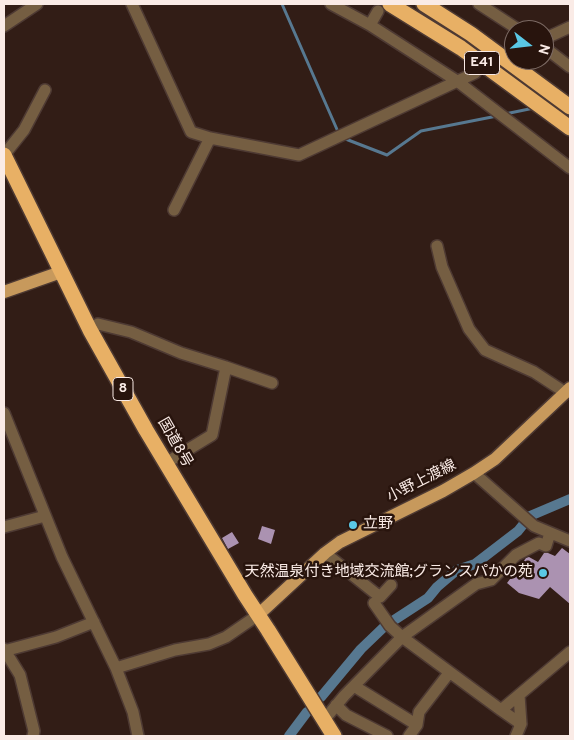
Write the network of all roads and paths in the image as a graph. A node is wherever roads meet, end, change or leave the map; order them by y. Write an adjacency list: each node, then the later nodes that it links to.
1 (37, 4): 9 (street)
2 (132, 4): 19 (street)
3 (331, 4): 8 (street)
4 (424, 4): 17 (highway, E41)
5 (479, 4): 7 (street)
6 (384, 7): 8 (street); 18 (highway, E41)
7 (504, 20)
8 (370, 25): 15 (street)
9 (4, 26)
10 (570, 27): 11 (street)
11 (554, 34)
12 (554, 55): 13 (street)
13 (570, 67)
14 (476, 73): 15 (street)
15 (457, 81): 19 (street); 21 (street)
16 (45, 90): 20 (street)
17 (570, 106)
18 (570, 128)
19 (210, 138): 22 (street)
20 (4, 155): 24 (highway, 国道8号 / 8)
21 (569, 163)
22 (174, 210)
23 (437, 246): 29 (street)
24 (61, 272): 25 (main road); 26 (highway, 国道8号 / 8)
25 (4, 292)
26 (90, 330): 27 (street); 31 (highway, 国道8号 / 8)
27 (226, 366): 28 (street); 31 (street)
28 (272, 383)
29 (568, 391): 32 (main road, 小野上渡線)
30 (4, 413): 33 (street)
31 (166, 463): 40 (highway, 国道8号 / 8)
32 (474, 473): 35 (street); 37 (main road, 小野上渡線)
33 (45, 516): 34 (street); 41 (street)
34 (4, 527)
35 (550, 533): 36 (street); 42 (street)
36 (570, 542)
37 (326, 553): 39 (street); 40 (main road, 小野上渡線)
38 (391, 584): 39 (street)
39 (377, 600): 42 (street)
40 (258, 615): 45 (street); 51 (highway, 国道8号 / 8)
41 (94, 622): 43 (street); 45 (street)
42 (402, 637): 46 (street); 47 (street)
43 (4, 651): 54 (street)
44 (570, 652): 48 (street)
45 (116, 668): 55 (street)
46 (449, 673): 50 (street); 52 (street)
47 (354, 686): 49 (street); 52 (street)
48 (519, 695): 50 (street); 53 (street)
49 (336, 705): 51 (street); 57 (street)
50 (501, 710): 53 (street)
51 (324, 720): 56 (highway, 国道8号 / 8)
52 (416, 724): 58 (street)
53 (521, 724): 59 (street)
54 (33, 736)
55 (138, 736)
56 (334, 736)
57 (387, 736)
58 (409, 736)
59 (516, 736)

